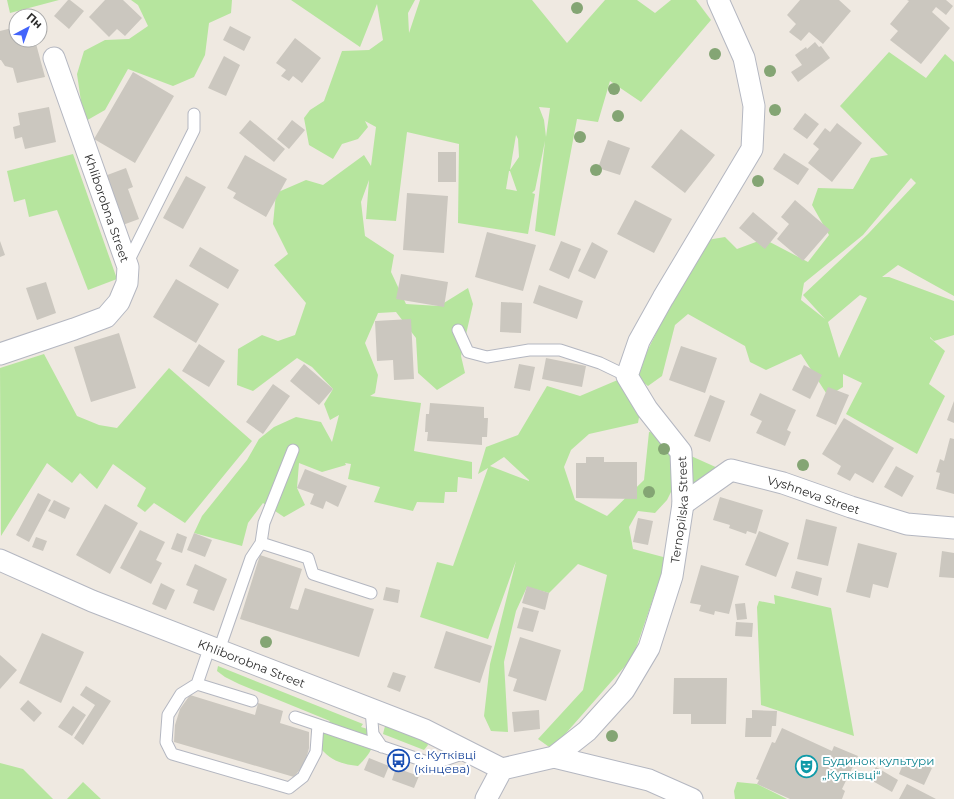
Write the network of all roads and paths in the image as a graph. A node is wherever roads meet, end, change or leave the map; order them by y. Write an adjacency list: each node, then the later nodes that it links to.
1 (718, 0): 7 (street)
2 (54, 58): 4 (street, Khliborobna Street)
3 (194, 114): 4 (lane)
4 (127, 264): 6 (street, Khliborobna Street)
5 (458, 330): 7 (lane)
6 (0, 354)
7 (626, 376): 9 (street, Ternopilska Street)
8 (293, 450): 11 (lane)
9 (683, 504): 10 (street, Vyshneva Street); 22 (street, Ternopilska Street)
10 (954, 528)
11 (261, 542): 13 (lane); 14 (lane)
12 (0, 560): 14 (street, Khliborobna Street)
13 (371, 593)
14 (214, 648): 15 (lane); 17 (street, Khliborobna Street)
15 (197, 684): 16 (lane); 19 (lane)
16 (252, 701)
17 (371, 709): 20 (lane); 21 (street, Khliborobna Street)
18 (295, 717): 19 (lane)
19 (318, 724): 20 (lane)
20 (382, 747): 21 (lane)
21 (469, 752): 23 (street, Khliborobna Street)
22 (554, 757): 23 (street, Ternopilska Street); 25 (street)
23 (502, 769): 24 (street)
24 (486, 799)
25 (692, 799)

